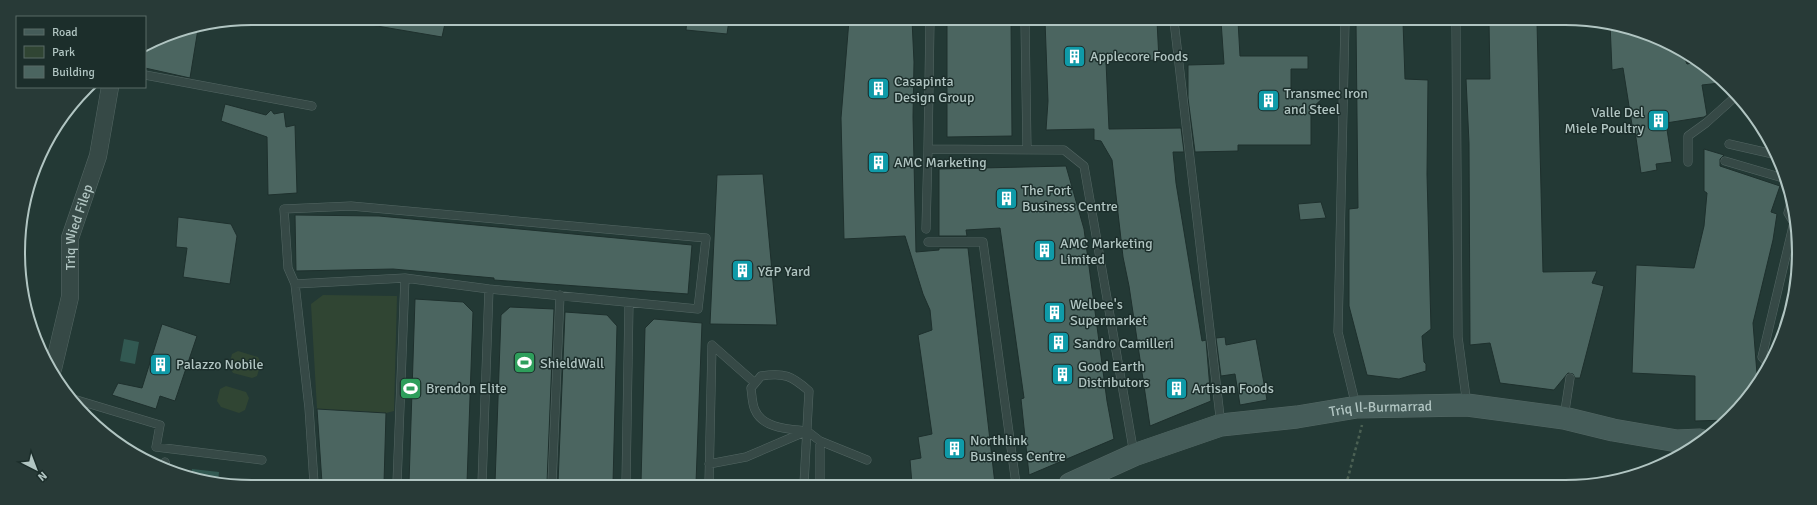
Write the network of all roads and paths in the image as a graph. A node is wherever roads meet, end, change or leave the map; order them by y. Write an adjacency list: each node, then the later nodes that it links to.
1 (930, 25): 11 (lane)
2 (1025, 25): 12 (lane)
3 (1174, 25): 33 (lane)
4 (1345, 25): 31 (lane)
5 (1456, 25): 30 (lane)
6 (146, 75): 9 (lane)
7 (110, 88): 26 (street, Triq Wied Filep)
8 (1733, 99): 14 (lane)
9 (312, 106)
10 (1729, 144): 13 (lane)
11 (928, 149): 12 (lane); 17 (lane)
12 (1027, 150): 37 (lane)
13 (1770, 153)
14 (1688, 162)
15 (1725, 162): 16 (lane)
16 (1779, 177)
17 (926, 230)
18 (1791, 233): 25 (lane)
19 (928, 242): 49 (lane)
20 (405, 278): 21 (lane); 22 (lane); 42 (lane)
21 (295, 284): 24 (lane); 41 (lane)
22 (488, 289): 23 (lane); 43 (lane)
23 (560, 295): 24 (lane); 44 (lane)
24 (629, 303): 45 (lane)
25 (1765, 360)
26 (55, 366)
27 (1570, 378): 32 (lane)
28 (755, 383): 34 (lane); 34 (lane); 40 (lane)
29 (79, 401): 38 (lane)
30 (1467, 405): 31 (street, Triq Il-Burmarrad); 32 (street, Triq Il-Burmarrad)
31 (1361, 407): 33 (street, Triq Il-Burmarrad); 51 (path)
32 (1564, 418): 35 (street, Triq Il-Burmarrad)
33 (1221, 425): 37 (street, Triq Il-Burmarrad)
34 (807, 431): 36 (lane); 40 (lane); 47 (lane)
35 (1693, 440)
36 (820, 441): 39 (lane); 48 (lane)
37 (1134, 455): 50 (street, Triq Il-Burmarrad)
38 (262, 460)
39 (868, 460)
40 (709, 464): 46 (lane)
41 (314, 480)
42 (397, 480)
43 (482, 480)
44 (552, 480)
45 (626, 480)
46 (708, 480)
47 (804, 480)
48 (820, 480)
49 (1015, 480)
50 (1079, 480)
51 (1347, 480)

